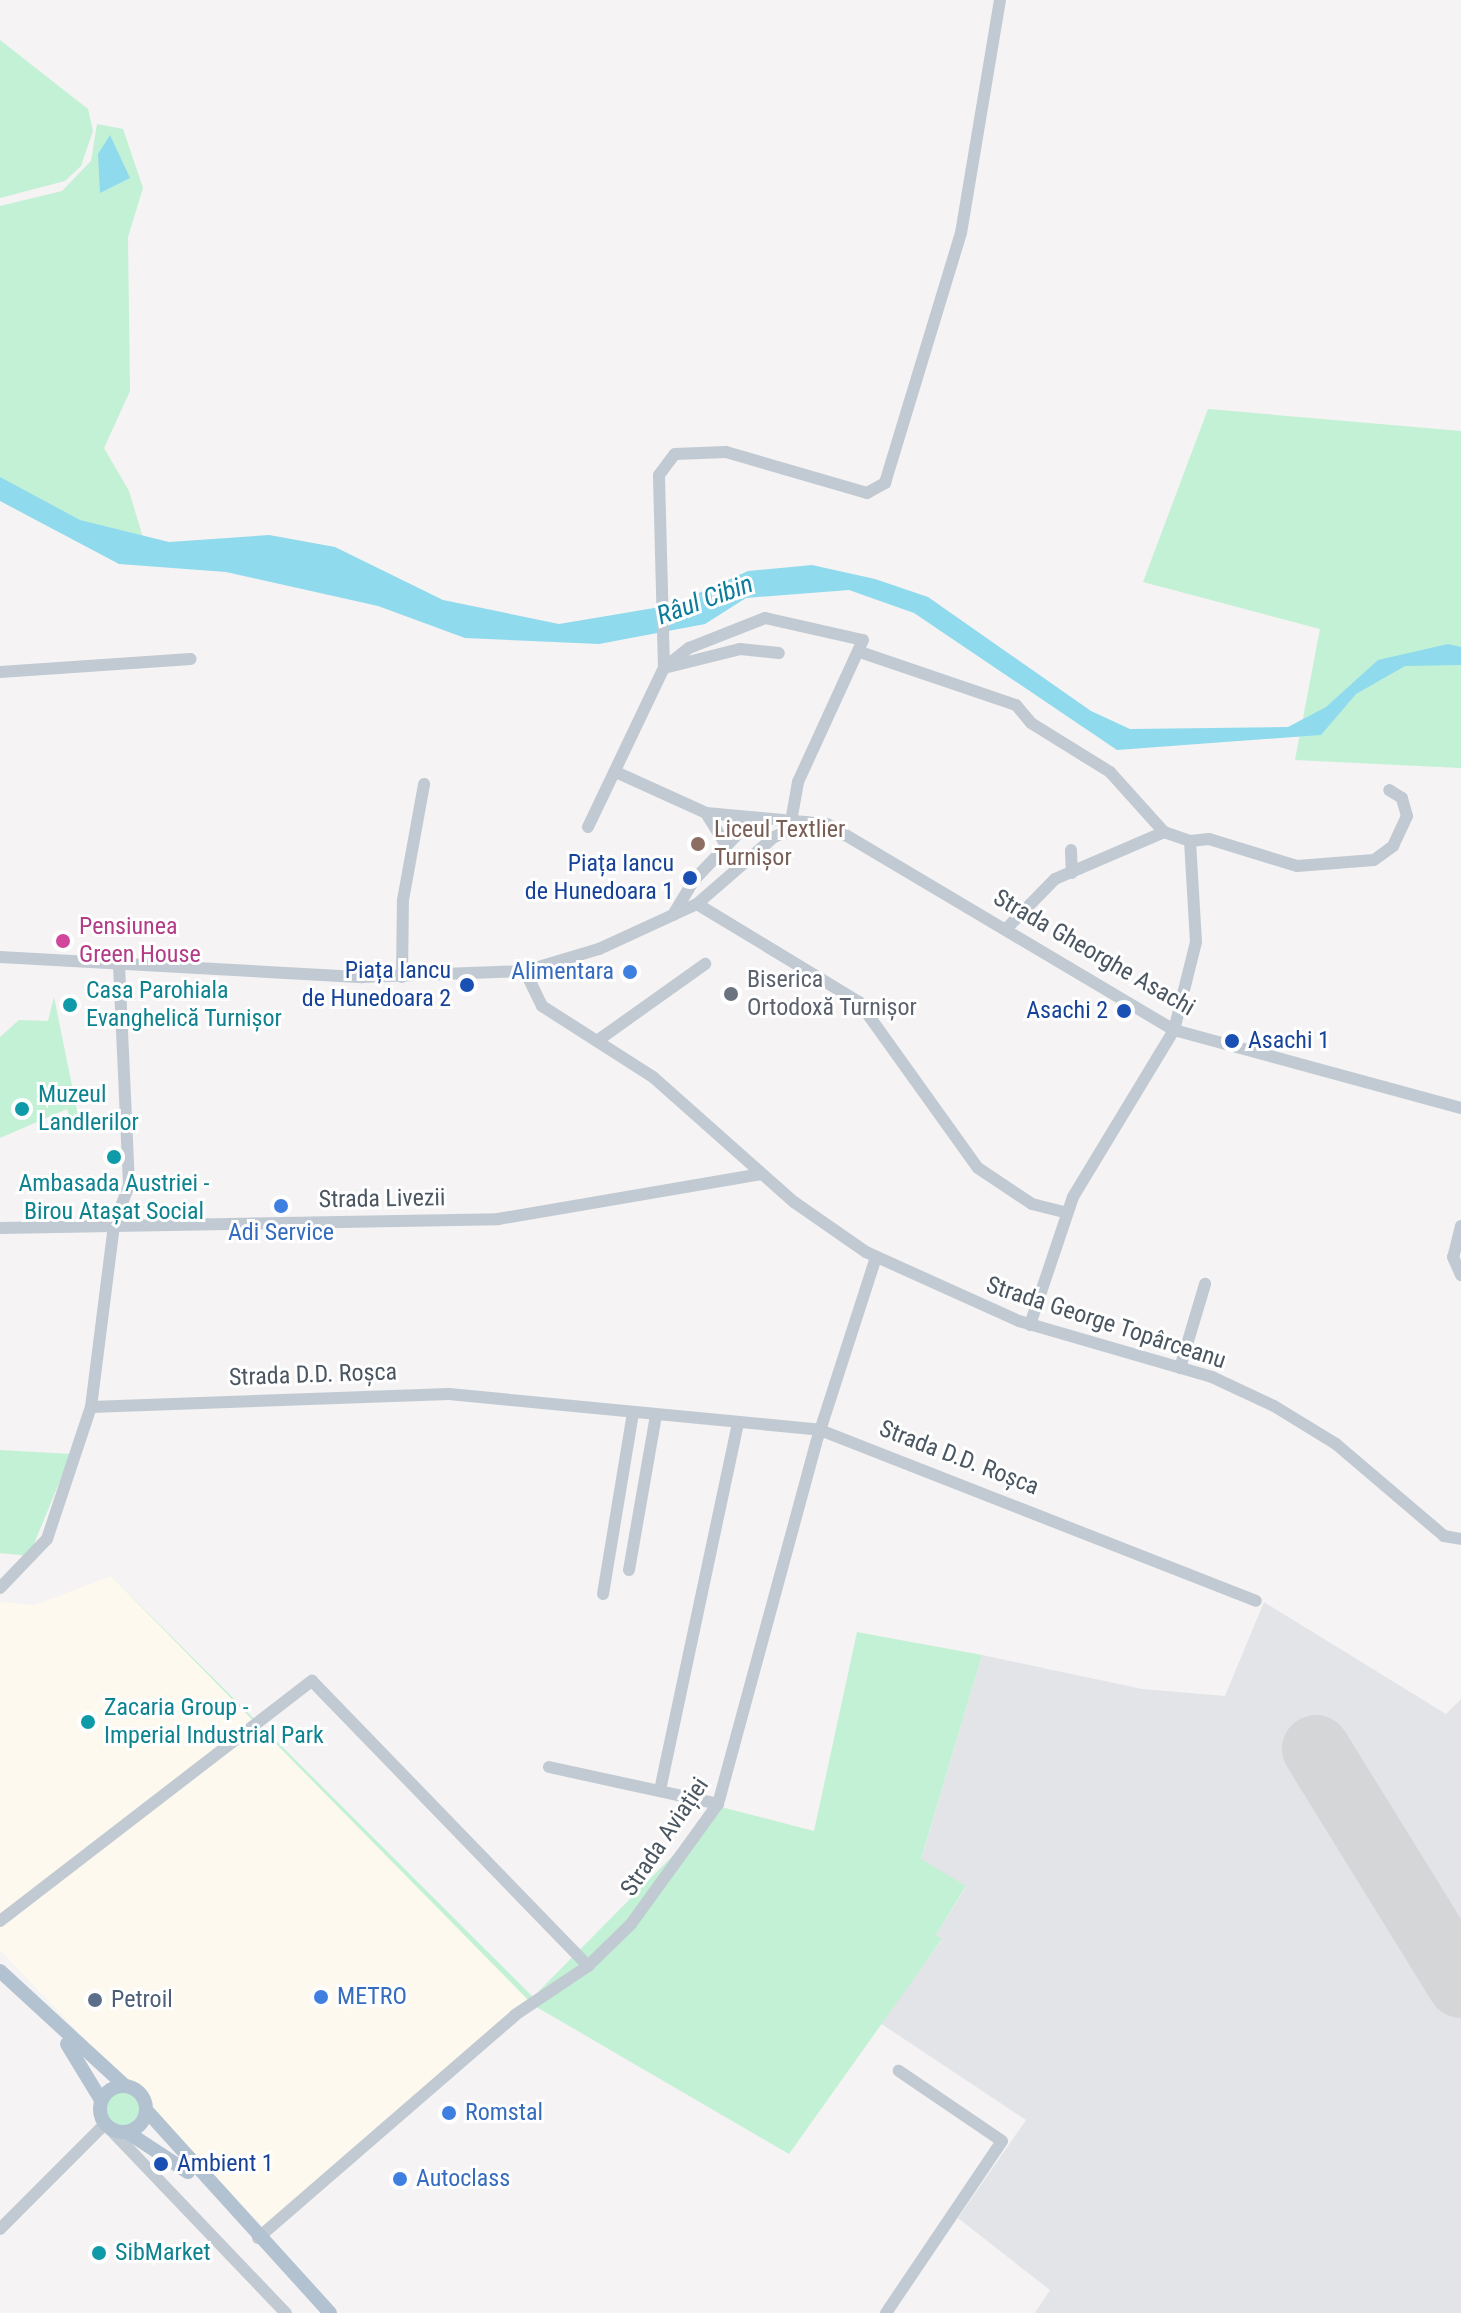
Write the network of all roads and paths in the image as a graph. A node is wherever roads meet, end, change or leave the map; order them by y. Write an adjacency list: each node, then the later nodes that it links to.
1 (1000, 0): 7 (street)
2 (730, 628): 3 (street); 4 (street); 7 (street)
3 (861, 646): 13 (street); 17 (street)
4 (740, 649): 5 (street); 7 (street)
5 (779, 653)
6 (191, 659): 8 (street)
7 (664, 668): 9 (street)
8 (0, 672)
9 (618, 773): 12 (street); 16 (street)
10 (424, 784): 29 (street)
11 (1389, 790): 18 (street)
12 (706, 813): 14 (street); 19 (street)
13 (792, 817): 14 (street); 15 (street)
14 (753, 818): 19 (street)
15 (814, 820): 22 (street); 24 (street, Strada Gheorghe Asachi)
16 (588, 827)
17 (1164, 832): 18 (street); 21 (street)
18 (1190, 841): 30 (street)
19 (726, 845): 23 (street)
20 (1071, 850): 21 (street)
21 (1072, 873): 24 (street)
22 (697, 904): 23 (street); 34 (street)
23 (673, 915): 28 (street)
24 (1006, 929): 30 (street, Strada Gheorghe Asachi)
25 (0, 957): 26 (street)
26 (119, 962): 29 (street); 35 (street)
27 (705, 964): 31 (street)
28 (525, 971): 29 (street); 31 (street, Strada George Topârceanu)
29 (402, 977)
30 (1174, 1030): 32 (street, Strada Gheorghe Asachi); 34 (street)
31 (597, 1041): 33 (street, Strada George Topârceanu)
32 (1461, 1108)
33 (761, 1174): 35 (street, Strada Livezii); 38 (street, Strada George Topârceanu)
34 (1067, 1213): 41 (street)
35 (114, 1225): 37 (street, Strada Livezii); 43 (street)
36 (1461, 1226): 39 (street)
37 (0, 1228)
38 (876, 1257): 41 (street, Strada George Topârceanu); 47 (street, Strada Aviației)
39 (1461, 1275)
40 (1205, 1284): 42 (street)
41 (1030, 1325): 42 (street, Strada George Topârceanu)
42 (1180, 1368): 48 (street, Strada George Topârceanu)
43 (91, 1407): 44 (street, Strada D.D. Roșca); 50 (street)
44 (633, 1413): 45 (street, Strada D.D. Roșca); 51 (street)
45 (656, 1415): 46 (street, Strada D.D. Roșca); 49 (street)
46 (738, 1423): 47 (street, Strada D.D. Roșca); 54 (street)
47 (820, 1430): 52 (street, Strada D.D. Roșca); 55 (street, Strada Aviației)
48 (1461, 1539)
49 (629, 1570)
50 (0, 1588)
51 (603, 1594)
52 (1256, 1601)
53 (549, 1767): 54 (street)
54 (660, 1790): 55 (street)
55 (718, 1804): 57 (street, Strada Aviației)
56 (0, 1921): 57 (street)
57 (588, 1966): 68 (street, Strada Aviației)
58 (0, 1971): 59 (main road)
59 (44, 2016): 61 (main road); 62 (main road)
60 (899, 2071): 71 (street)
61 (124, 2085): 62 (main road); 63 (main road)
62 (101, 2100): 64 (main road)
63 (146, 2110): 65 (main road); 66 (main road)
64 (107, 2126): 65 (main road); 67 (street)
65 (126, 2137): 66 (main road); 69 (street)
66 (216, 2195): 68 (main road)
67 (0, 2229)
68 (258, 2238): 70 (main road)
69 (286, 2313)
70 (330, 2313)
71 (886, 2313)

